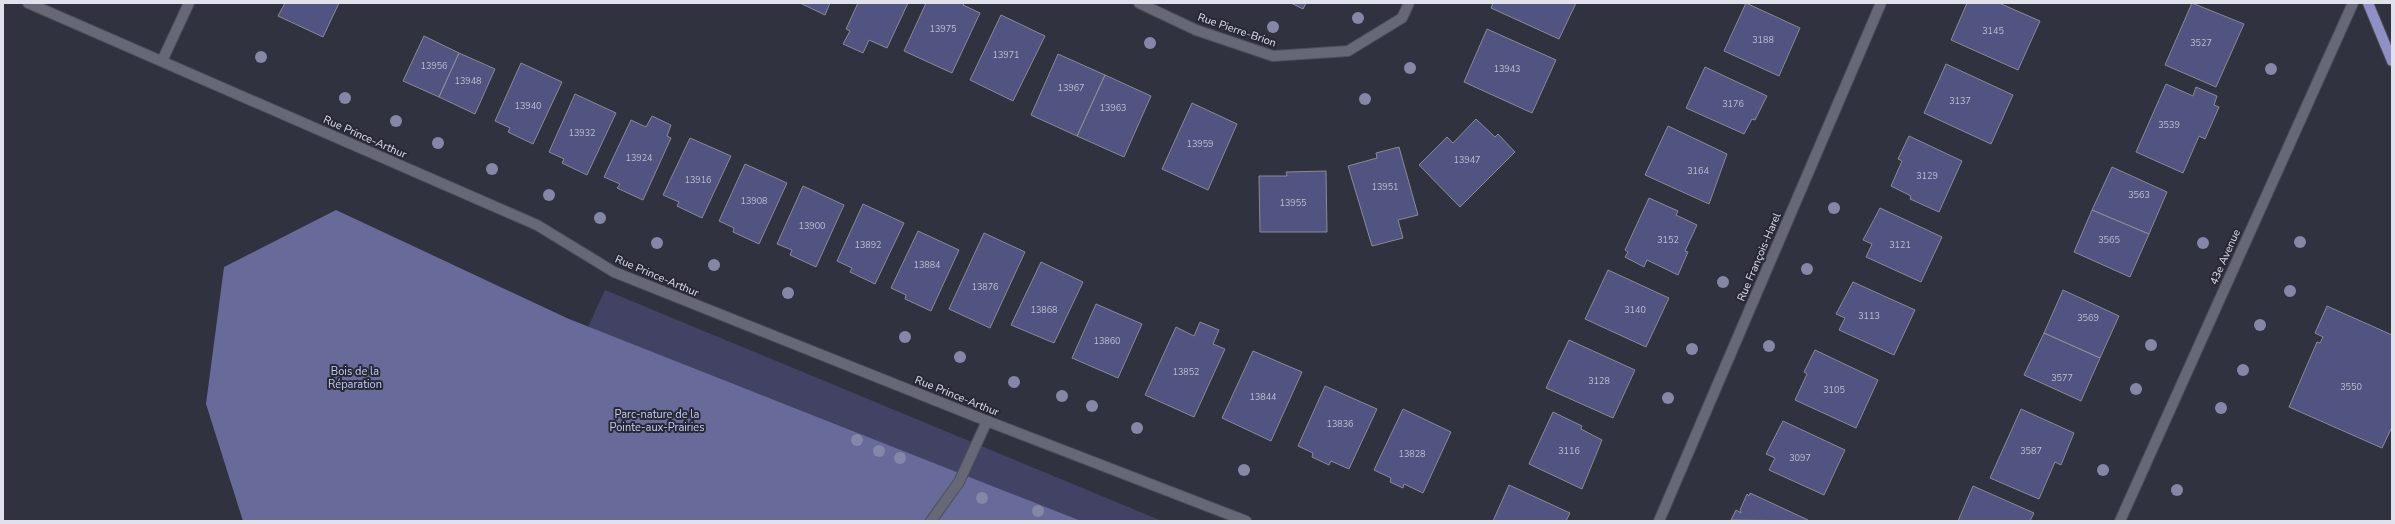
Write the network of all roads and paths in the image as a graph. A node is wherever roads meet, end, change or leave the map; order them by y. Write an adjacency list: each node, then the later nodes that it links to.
1 (28, 3): 8 (street, Rue Prince-Arthur)
2 (189, 3): 8 (street)
3 (1139, 3): 4 (street, Rue Pierre-Brion)
4 (1409, 3)
5 (1881, 3): 13 (street, Rue François-Harel)
6 (2353, 3): 14 (street, 43e Avenue)
7 (2368, 3): 9 (main road)
8 (162, 61): 10 (street, Rue Prince-Arthur)
9 (2392, 61)
10 (987, 421): 11 (street); 12 (street, Rue Prince-Arthur)
11 (931, 521)
12 (1246, 521)
13 (1659, 521)
14 (2120, 521)

